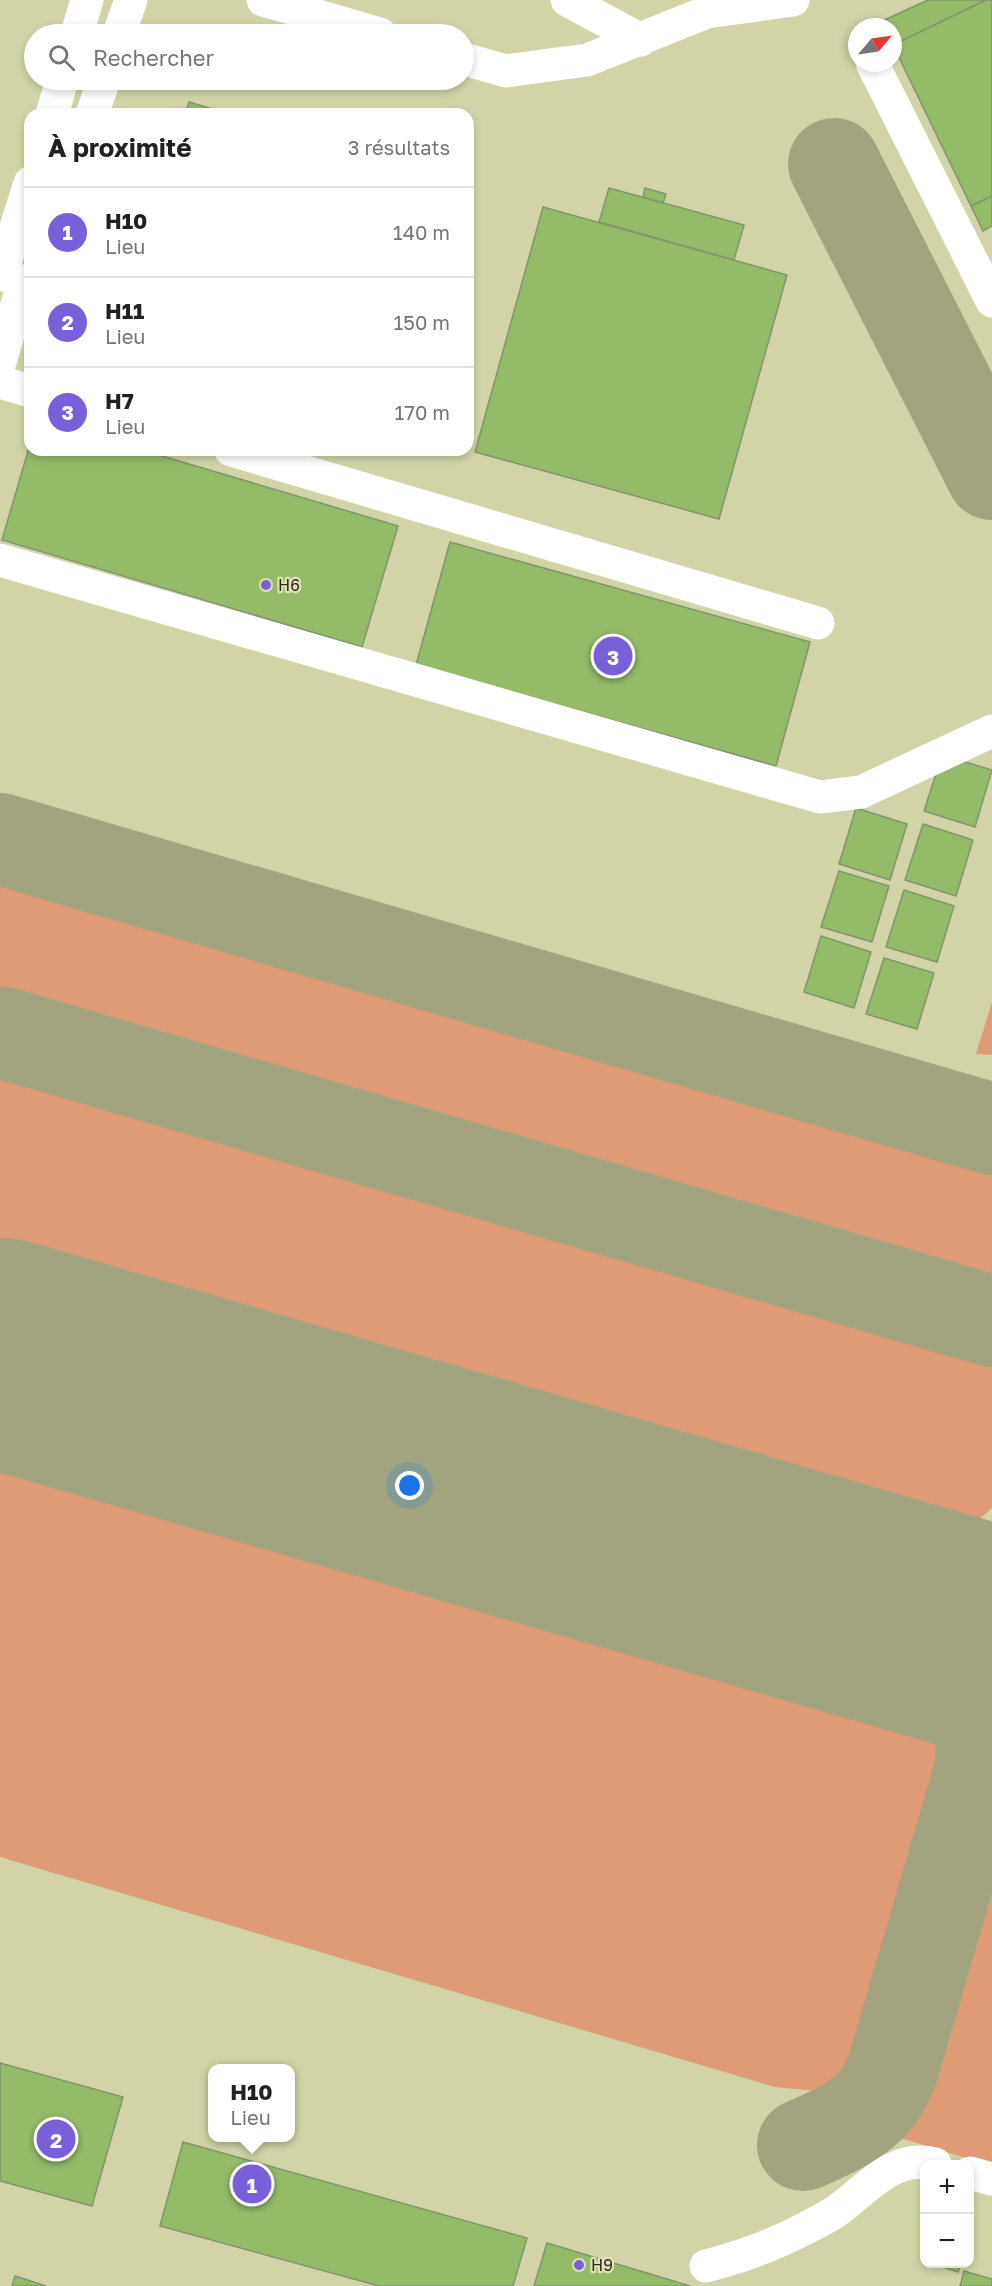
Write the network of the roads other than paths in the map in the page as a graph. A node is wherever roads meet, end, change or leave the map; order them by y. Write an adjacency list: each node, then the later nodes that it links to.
1 (87, 0): 7 (lane)
2 (131, 0): 8 (lane)
3 (263, 0): 9 (lane)
4 (567, 0): 10 (lane)
5 (793, 0): 6 (lane)
6 (717, 6): 10 (lane)
7 (80, 24)
8 (123, 24)
9 (346, 24)
10 (640, 40): 11 (lane)
11 (474, 62)
12 (877, 72): 19 (lane)
13 (60, 90): 15 (lane)
14 (100, 90): 16 (lane)
15 (54, 108)
16 (94, 108)
17 (24, 219): 18 (lane)
18 (14, 279): 20 (lane)
19 (992, 301)
20 (0, 362)
21 (0, 382): 22 (lane)
22 (24, 389)
23 (251, 456): 25 (lane)
24 (0, 560): 26 (lane)
25 (818, 623)
26 (992, 731)
27 (920, 2162): 30 (lane)
28 (974, 2174): 29 (lane)
29 (992, 2179)
30 (706, 2266)

